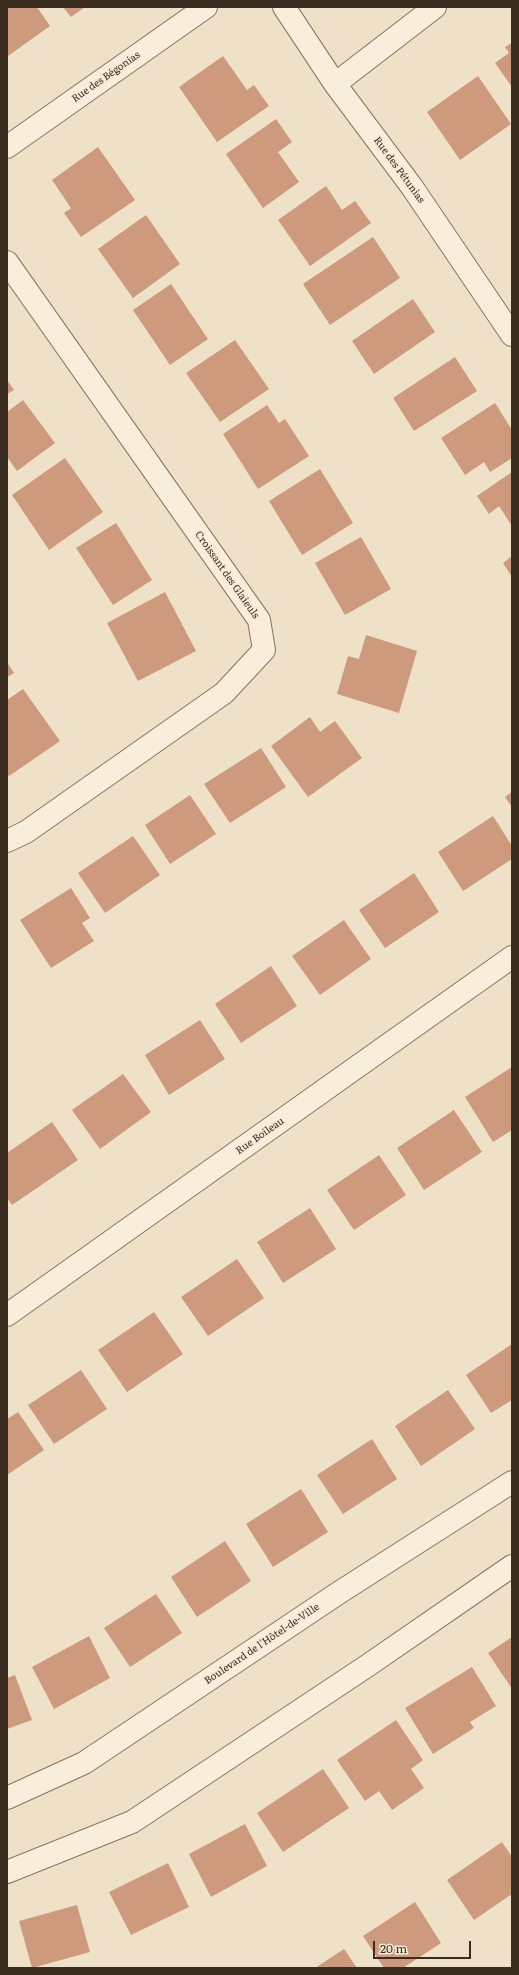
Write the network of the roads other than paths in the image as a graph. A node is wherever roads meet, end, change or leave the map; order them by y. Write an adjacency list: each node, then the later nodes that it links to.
1 (206, 7): 5 (street, Rue des Bégonias)
2 (284, 7): 4 (street, Rue des Pétunias)
3 (435, 7): 4 (street)
4 (335, 84): 7 (street, Rue des Pétunias)
5 (7, 147)
6 (7, 262): 8 (street, Croissant des Glaieuls)
7 (512, 335)
8 (7, 841)
9 (512, 957): 10 (street, Rue Boileau)
10 (7, 1315)
11 (512, 1482): 13 (street, Boulevard de l'Hôtel-de-Ville)
12 (512, 1566): 14 (street)
13 (7, 1798)
14 (7, 1872)

